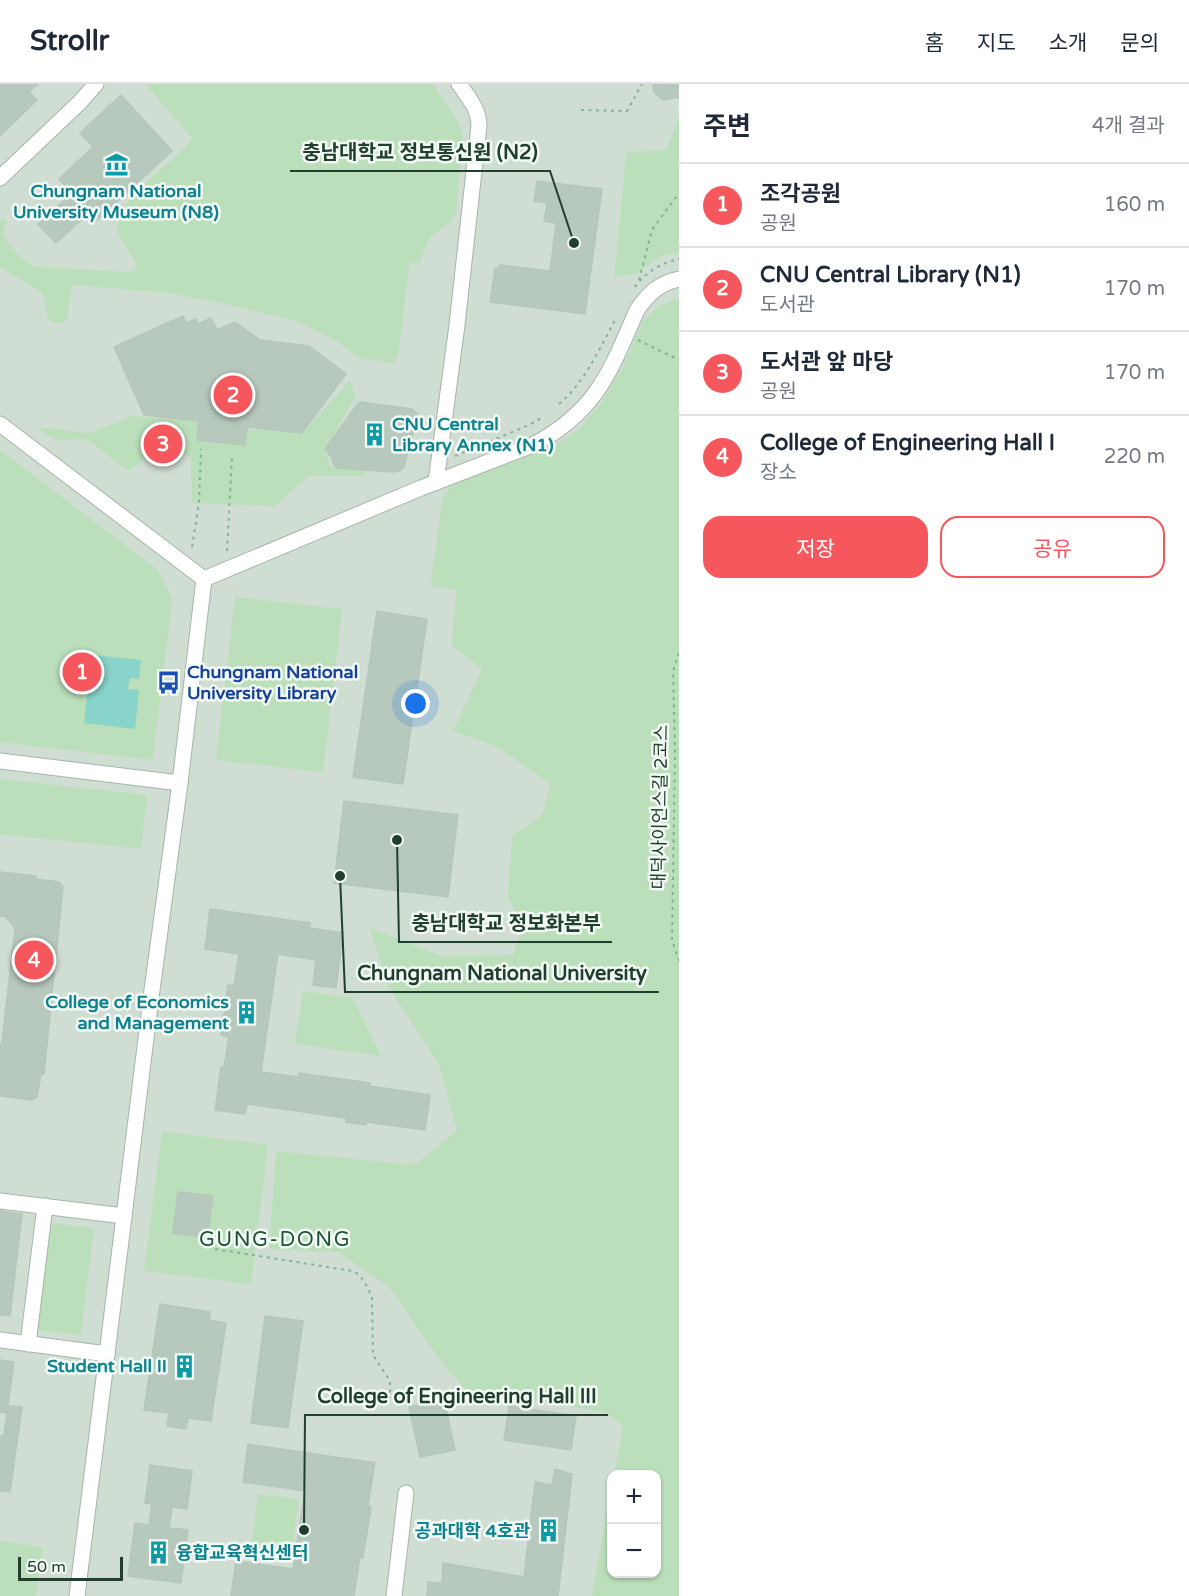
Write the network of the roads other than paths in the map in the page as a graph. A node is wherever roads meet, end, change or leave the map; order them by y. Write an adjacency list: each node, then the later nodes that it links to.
1 (96, 84): 3 (street)
2 (459, 84): 6 (street)
3 (0, 178)
4 (679, 279): 6 (street)
5 (0, 424): 7 (street)
6 (436, 482): 7 (street)
7 (204, 579): 9 (street)
8 (0, 761): 9 (street)
9 (180, 783): 12 (street)
10 (0, 1201): 11 (street)
11 (45, 1206): 12 (street); 14 (street)
12 (124, 1216): 15 (street)
13 (0, 1340): 14 (street)
14 (28, 1344): 15 (street)
15 (107, 1354): 17 (street)
16 (406, 1493): 18 (street)
17 (77, 1596)
18 (394, 1596)

